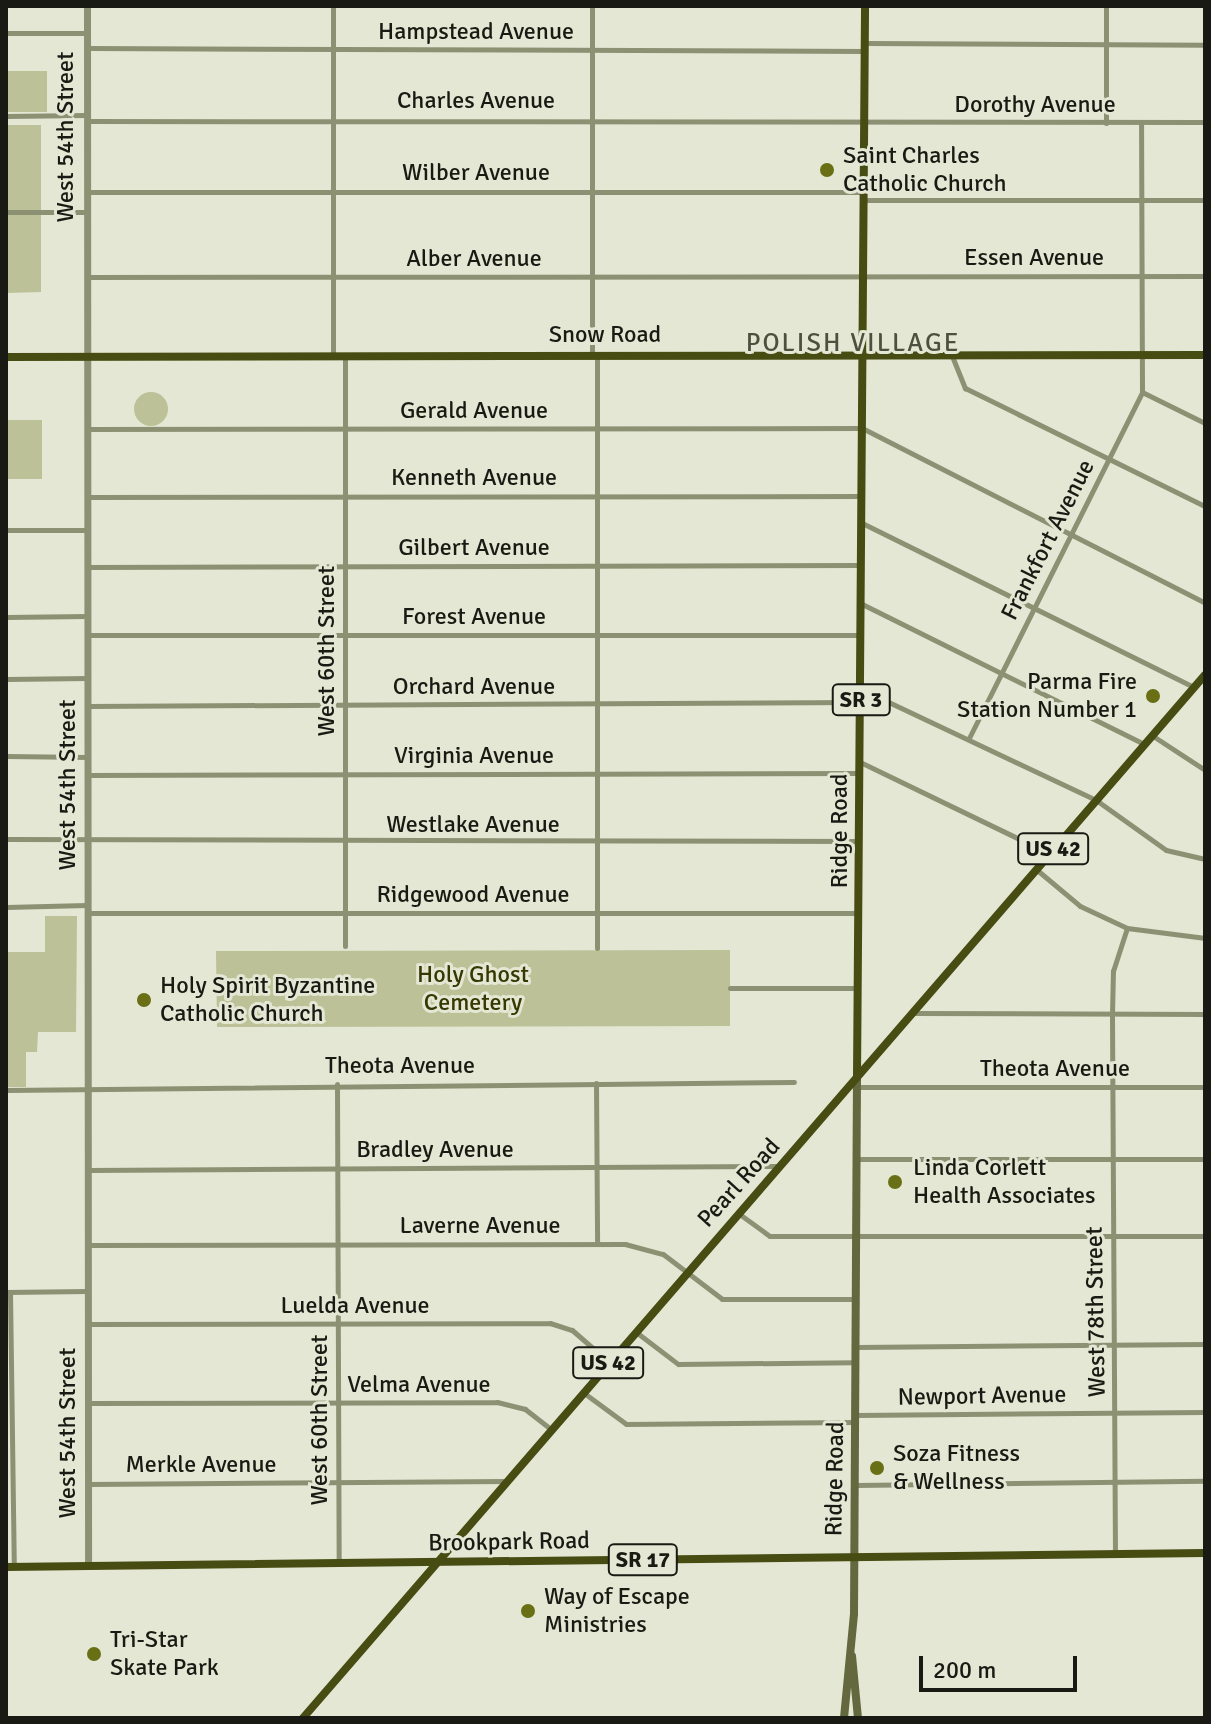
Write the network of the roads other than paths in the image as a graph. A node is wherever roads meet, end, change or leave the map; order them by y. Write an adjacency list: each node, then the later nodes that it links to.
1 (87, 6): 7 (street, West 54th Street)
2 (333, 6): 12 (street)
3 (592, 6): 13 (street)
4 (865, 6): 10 (main road, Ridge Road / SR 3)
5 (1106, 6): 8 (street)
6 (6, 33): 7 (street)
7 (87, 33): 11 (street, West 54th Street)
8 (1106, 45): 9 (street, Hampstead Avenue); 10 (street, Hampstead Avenue); 20 (street)
9 (1205, 45)
10 (865, 47): 13 (street, Hampstead Avenue); 19 (main road, Ridge Road / SR 3)
11 (87, 48): 12 (street, Hampstead Avenue); 15 (street, West 54th Street)
12 (333, 49): 13 (street, Hampstead Avenue); 17 (street)
13 (591, 51): 16 (street)
14 (6, 116): 15 (street, Charles Avenue)
15 (86, 118): 17 (street, Charles Avenue); 23 (street, West 54th Street)
16 (591, 119): 17 (street, Charles Avenue); 19 (street, Charles Avenue); 22 (street)
17 (332, 120): 24 (street)
18 (1205, 122): 21 (street, Dorothy Avenue)
19 (865, 123): 20 (street, Dorothy Avenue); 25 (main road, Ridge Road / SR 3)
20 (1106, 123): 21 (street, Dorothy Avenue)
21 (1141, 123): 26 (street, Frankfort Avenue)
22 (591, 191): 24 (street, Wilber Avenue); 25 (street, Wilber Avenue); 30 (street)
23 (86, 192): 24 (street, Wilber Avenue); 29 (street, West 54th Street)
24 (332, 192): 34 (street)
25 (865, 196): 26 (street, Wilber Avenue); 35 (main road, Ridge Road / SR 3)
26 (1141, 200): 27 (street, Wilber Avenue); 31 (street, Frankfort Avenue)
27 (1205, 200)
28 (6, 212): 29 (street)
29 (86, 212): 33 (street, West 54th Street)
30 (592, 276): 34 (street, Alber Avenue); 35 (street, Alber Avenue); 42 (street)
31 (1140, 276): 32 (street, Essen Avenue); 35 (street, Essen Avenue); 38 (street, Frankfort Avenue)
32 (1205, 276)
33 (86, 277): 34 (street, Alber Avenue); 44 (street, West 54th Street)
34 (332, 277): 40 (street)
35 (863, 277): 36 (main road, Ridge Road / SR 3)
36 (863, 354): 37 (main road, Snow Road); 42 (main road, Snow Road); 49 (main road, Ridge Road / SR 3)
37 (952, 355): 38 (main road, Snow Road); 51 (street)
38 (1141, 355): 39 (main road, Snow Road); 45 (street, Frankfort Avenue)
39 (1205, 355)
40 (333, 356): 41 (main road, Snow Road); 44 (main road, Snow Road)
41 (345, 356): 42 (main road, Snow Road); 47 (street, West 60th Street)
42 (595, 356): 48 (street)
43 (6, 357): 44 (main road, Snow Road)
44 (87, 357): 50 (street, West 54th Street)
45 (1142, 392): 46 (street); 51 (street, Frankfort Avenue)
46 (1205, 423)
47 (346, 428): 48 (street, Gerald Avenue); 50 (street, Gerald Avenue); 52 (street, West 60th Street)
48 (597, 428): 49 (street, Gerald Avenue); 53 (street)
49 (862, 428): 54 (main road, Ridge Road / SR 3); 60 (street)
50 (87, 429): 55 (street, West 54th Street)
51 (1109, 459): 56 (street); 60 (street, Frankfort Avenue)
52 (345, 496): 53 (street, Kenneth Avenue); 55 (street, Kenneth Avenue); 63 (street, West 60th Street)
53 (597, 496): 54 (street, Kenneth Avenue); 61 (street)
54 (862, 496): 57 (main road, Ridge Road / SR 3)
55 (87, 497): 59 (street, West 54th Street)
56 (1205, 506)
57 (862, 523): 62 (main road, Ridge Road / SR 3); 67 (street)
58 (6, 530): 59 (street)
59 (87, 530): 64 (street, West 54th Street)
60 (1071, 530): 65 (street); 67 (street, Frankfort Avenue)
61 (598, 565): 62 (street, Gilbert Avenue); 63 (street, Gilbert Avenue); 72 (street)
62 (861, 565): 66 (main road, Ridge Road / SR 3)
63 (345, 566): 64 (street, Gilbert Avenue); 71 (street, West 60th Street)
64 (87, 567): 68 (street, West 54th Street)
65 (1205, 603)
66 (861, 604): 73 (main road, Ridge Road / SR 3); 74 (street)
67 (1034, 608): 74 (street, Frankfort Avenue); 78 (street)
68 (87, 616): 69 (street); 70 (street, West 54th Street)
69 (6, 617)
70 (87, 635): 71 (street, Forest Avenue); 76 (street, West 54th Street)
71 (345, 635): 72 (street, Forest Avenue); 82 (street, West 60th Street)
72 (597, 635): 73 (street, Forest Avenue); 81 (street)
73 (861, 635): 79 (main road, Ridge Road / SR 3)
74 (1000, 672): 85 (street, Frankfort Avenue); 86 (street)
75 (1205, 675): 78 (main road, Pearl Road / US 42)
76 (88, 678): 77 (street); 83 (street, West 54th Street)
77 (6, 679)
78 (1194, 687): 84 (main road, Pearl Road / US 42)
79 (860, 689): 80 (main road, Ridge Road / SR 3); 85 (street)
80 (861, 702): 81 (street, Orchard Avenue); 89 (main road, Ridge Road / SR 3)
81 (598, 704): 82 (street, Orchard Avenue); 92 (street)
82 (345, 705): 83 (street, Orchard Avenue); 94 (street, West 60th Street)
83 (88, 706): 88 (street, West 54th Street)
84 (1152, 735): 86 (main road, Pearl Road / US 42); 90 (street)
85 (969, 738): 95 (street)
86 (1144, 744): 95 (main road, Pearl Road / US 42)
87 (6, 756): 88 (street)
88 (88, 757): 93 (street, West 54th Street)
89 (860, 762): 91 (main road, Ridge Road / SR 3); 101 (street)
90 (1205, 770)
91 (860, 773): 92 (street, Virginia Avenue); 97 (main road, Ridge Road / SR 3)
92 (598, 774): 94 (street, Virginia Avenue); 100 (street)
93 (88, 775): 94 (street, Virginia Avenue); 98 (street, West 54th Street)
94 (345, 775): 99 (street, West 60th Street)
95 (1096, 800): 101 (main road, Pearl Road / US 42); 102 (street)
96 (6, 839): 98 (street, Westlake Avenue)
97 (859, 841): 100 (street, Westlake Avenue); 108 (main road, Ridge Road / SR 3)
98 (88, 843): 99 (street, Westlake Avenue); 105 (street, West 54th Street)
99 (346, 843): 100 (street, Westlake Avenue); 106 (street, West 60th Street)
100 (597, 844): 107 (street)
101 (1050, 854): 103 (main road, Pearl Road / US 42)
102 (1205, 859)
103 (1036, 869): 109 (street); 115 (main road, Pearl Road / US 42)
104 (6, 907): 105 (street, Ridgewood Avenue)
105 (87, 909): 106 (street, Ridgewood Avenue); 122 (street, West 54th Street)
106 (346, 913): 107 (street, Ridgewood Avenue); 111 (street, West 60th Street)
107 (597, 913): 108 (street, Ridgewood Avenue); 112 (street)
108 (859, 913): 114 (main road, Ridge Road / SR 3)
109 (1127, 928): 110 (street); 116 (street, West 78th Street)
110 (1205, 938)
111 (345, 946)
112 (597, 948)
113 (730, 988): 114 (street)
114 (857, 988): 119 (main road, Ridge Road / SR 3)
115 (911, 1013): 116 (street); 119 (main road, Pearl Road / US 42)
116 (1112, 1014): 117 (street); 123 (street, West 78th Street)
117 (1205, 1014)
118 (794, 1082): 120 (street, Theota Avenue)
119 (857, 1082): 123 (street, Theota Avenue); 126 (main road, Ridge Road); 129 (main road, Pearl Road / US 42)
120 (596, 1083): 121 (street, Theota Avenue); 130 (street)
121 (337, 1084): 122 (street, Theota Avenue); 131 (street, West 60th Street)
122 (88, 1086): 125 (street, Theota Avenue); 132 (street, West 54th Street)
123 (1113, 1087): 124 (street, Theota Avenue); 127 (street, West 78th Street)
124 (1205, 1087)
125 (6, 1090)
126 (857, 1159): 127 (street); 136 (main road, Ridge Road)
127 (1113, 1159): 128 (street); 135 (street, West 78th Street)
128 (1205, 1159)
129 (782, 1166): 130 (street, Bradley Avenue); 133 (main road, Pearl Road / US 42)
130 (597, 1167): 131 (street, Bradley Avenue); 137 (street)
131 (337, 1168): 132 (street, Bradley Avenue); 139 (street, West 60th Street)
132 (88, 1170): 138 (street, West 54th Street)
133 (737, 1212): 136 (street); 140 (main road, Pearl Road / US 42)
134 (1205, 1236): 135 (street)
135 (1113, 1237): 136 (street); 147 (street, West 78th Street)
136 (856, 1238): 143 (main road, Ridge Road)
137 (597, 1243): 139 (street, Laverne Avenue); 140 (street, Laverne Avenue)
138 (88, 1245): 139 (street, Laverne Avenue); 141 (street, West 54th Street)
139 (338, 1245): 145 (street, West 60th Street)
140 (687, 1273): 143 (street, Laverne Avenue); 146 (main road, Pearl Road / US 42)
141 (87, 1291): 142 (street); 144 (street, West 54th Street)
142 (8, 1292): 171 (street)
143 (856, 1299): 149 (main road, Ridge Road)
144 (88, 1324): 145 (street, Luelda Avenue); 153 (street, West 54th Street)
145 (338, 1324): 150 (street, Luelda Avenue); 154 (street, West 60th Street)
146 (636, 1331): 150 (main road, Pearl Road / US 42); 151 (street)
147 (1113, 1344): 148 (street); 149 (street); 156 (street, West 78th Street)
148 (1205, 1344)
149 (856, 1347): 151 (main road, Ridge Road)
150 (609, 1362): 152 (main road, Pearl Road / US 42)
151 (856, 1362): 157 (main road, Ridge Road)
152 (583, 1392): 157 (street); 158 (main road, Pearl Road / US 42)
153 (88, 1403): 154 (street, Velma Avenue); 163 (street, West 54th Street)
154 (339, 1403): 158 (street, Velma Avenue); 161 (street, West 60th Street)
155 (1205, 1412): 156 (street, Newport Avenue)
156 (1115, 1413): 157 (street, Newport Avenue); 162 (street, West 78th Street)
157 (856, 1419): 164 (main road, Ridge Road)
158 (551, 1429): 159 (main road, Pearl Road / US 42)
159 (506, 1481): 161 (street, Merkle Avenue); 168 (main road, Pearl Road / US 42)
160 (1205, 1481): 162 (street)
161 (338, 1482): 163 (street, Merkle Avenue); 169 (street, West 60th Street)
162 (1115, 1482): 164 (street); 166 (street, West 78th Street)
163 (88, 1484): 170 (street, West 54th Street)
164 (856, 1485): 167 (main road, Ridge Road)
165 (1205, 1553): 166 (main road, Brookpark Road / SR 17)
166 (1115, 1555): 167 (main road, Brookpark Road / SR 17)
167 (854, 1558): 168 (main road, Brookpark Road / SR 17); 172 (main road, Ridge Road)
168 (437, 1563): 169 (main road, Brookpark Road / SR 17); 173 (main road, Pearl Road / US 42)
169 (340, 1564): 170 (main road, Brookpark Road / SR 17)
170 (88, 1565): 171 (main road, Brookpark Road / SR 17)
171 (10, 1567)
172 (852, 1656): 174 (main road, Ridge Road); 175 (main road, Ridge Road)
173 (303, 1718)
174 (844, 1718)
175 (858, 1718)

